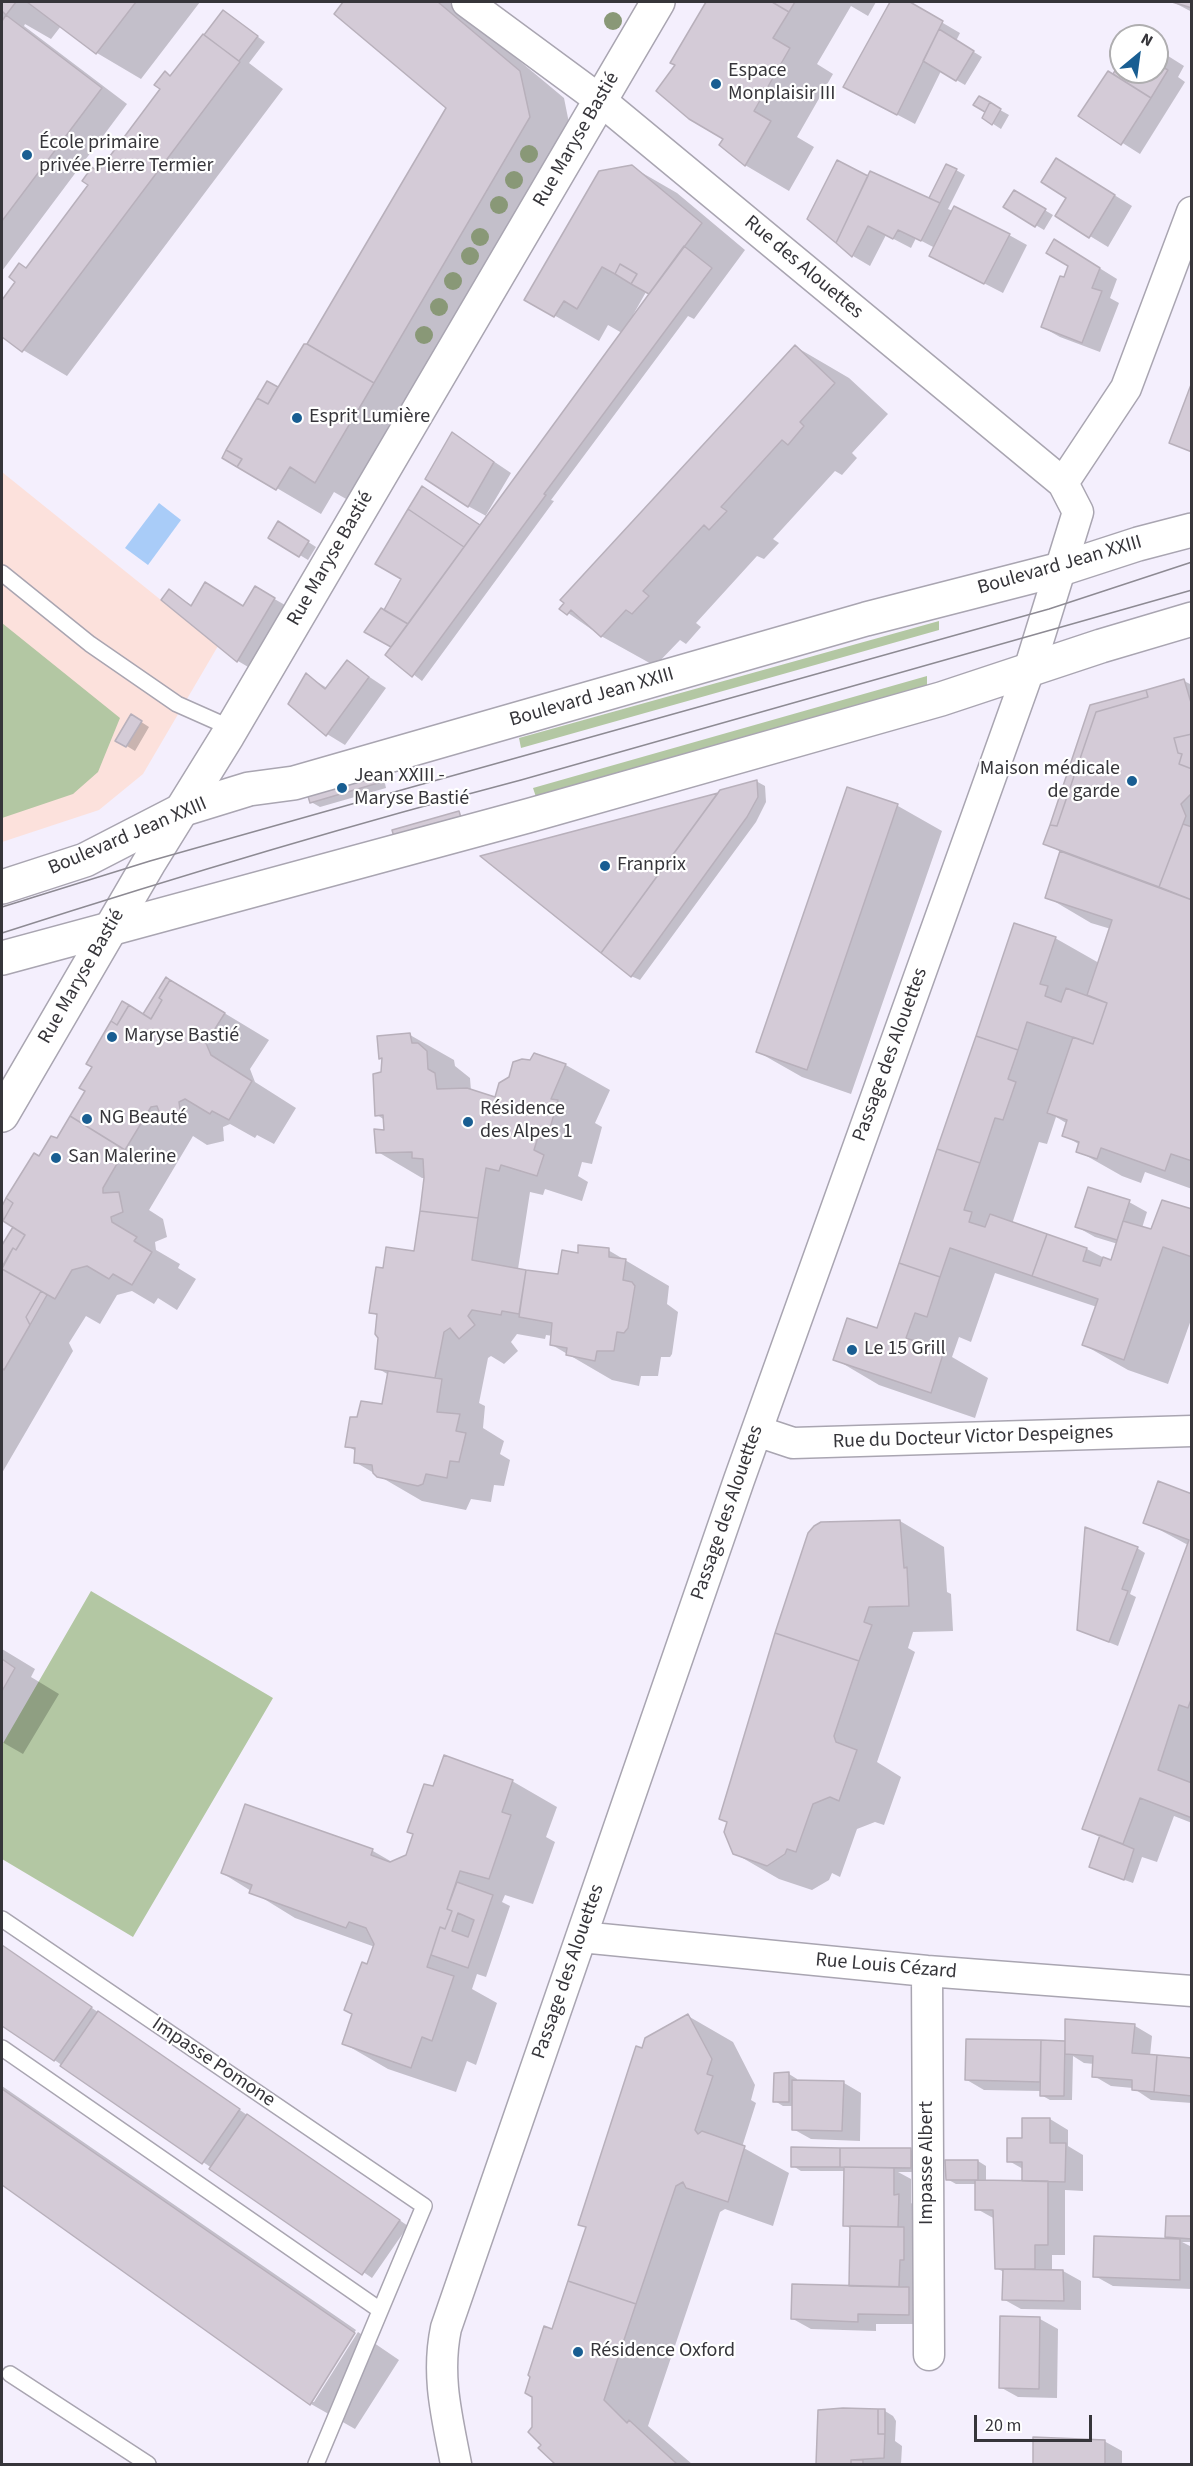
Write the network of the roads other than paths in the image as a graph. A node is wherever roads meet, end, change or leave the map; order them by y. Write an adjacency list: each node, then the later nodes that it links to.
1 (467, 2): 3 (street, Rue des Alouettes)
2 (658, 2): 3 (main road, Rue Maryse Bastié)
3 (600, 100): 5 (street, Rue des Alouettes); 11 (main road, Rue Maryse Bastié)
4 (1191, 212): 5 (street)
5 (1064, 483): 7 (street, Rue des Alouettes)
6 (1191, 530): 7 (main road, Boulevard Jean XXIII)
7 (1061, 569): 10 (street, Passage des Alouettes); 12 (main road, Boulevard Jean XXIII)
8 (2, 573): 11 (lane)
9 (1191, 619): 10 (main road)
10 (1029, 670): 14 (main road); 17 (street, Passage des Alouettes)
11 (231, 728): 12 (main road, Rue Maryse Bastié)
12 (184, 809): 13 (main road, Boulevard Jean XXIII); 14 (main road, Rue Maryse Bastié)
13 (2, 887)
14 (110, 929): 15 (main road); 16 (main road, Rue Maryse Bastié)
15 (2, 958)
16 (2, 1115)
17 (757, 1431): 18 (street, Rue du Docteur Victor Despeignes); 20 (street, Passage des Alouettes)
18 (1191, 1431)
19 (2, 1919): 24 (lane, Impasse Pomone)
20 (581, 1937): 21 (street, Rue Louis Cézard); 29 (street, Passage des Alouettes)
21 (927, 1971): 22 (street, Rue Louis Cézard); 25 (street, Impasse Albert)
22 (1191, 1991)
23 (2, 2048): 24 (lane)
24 (380, 2310): 28 (lane)
25 (929, 2355)
26 (10, 2374): 27 (lane)
27 (148, 2464)
28 (316, 2464)
29 (456, 2464)

